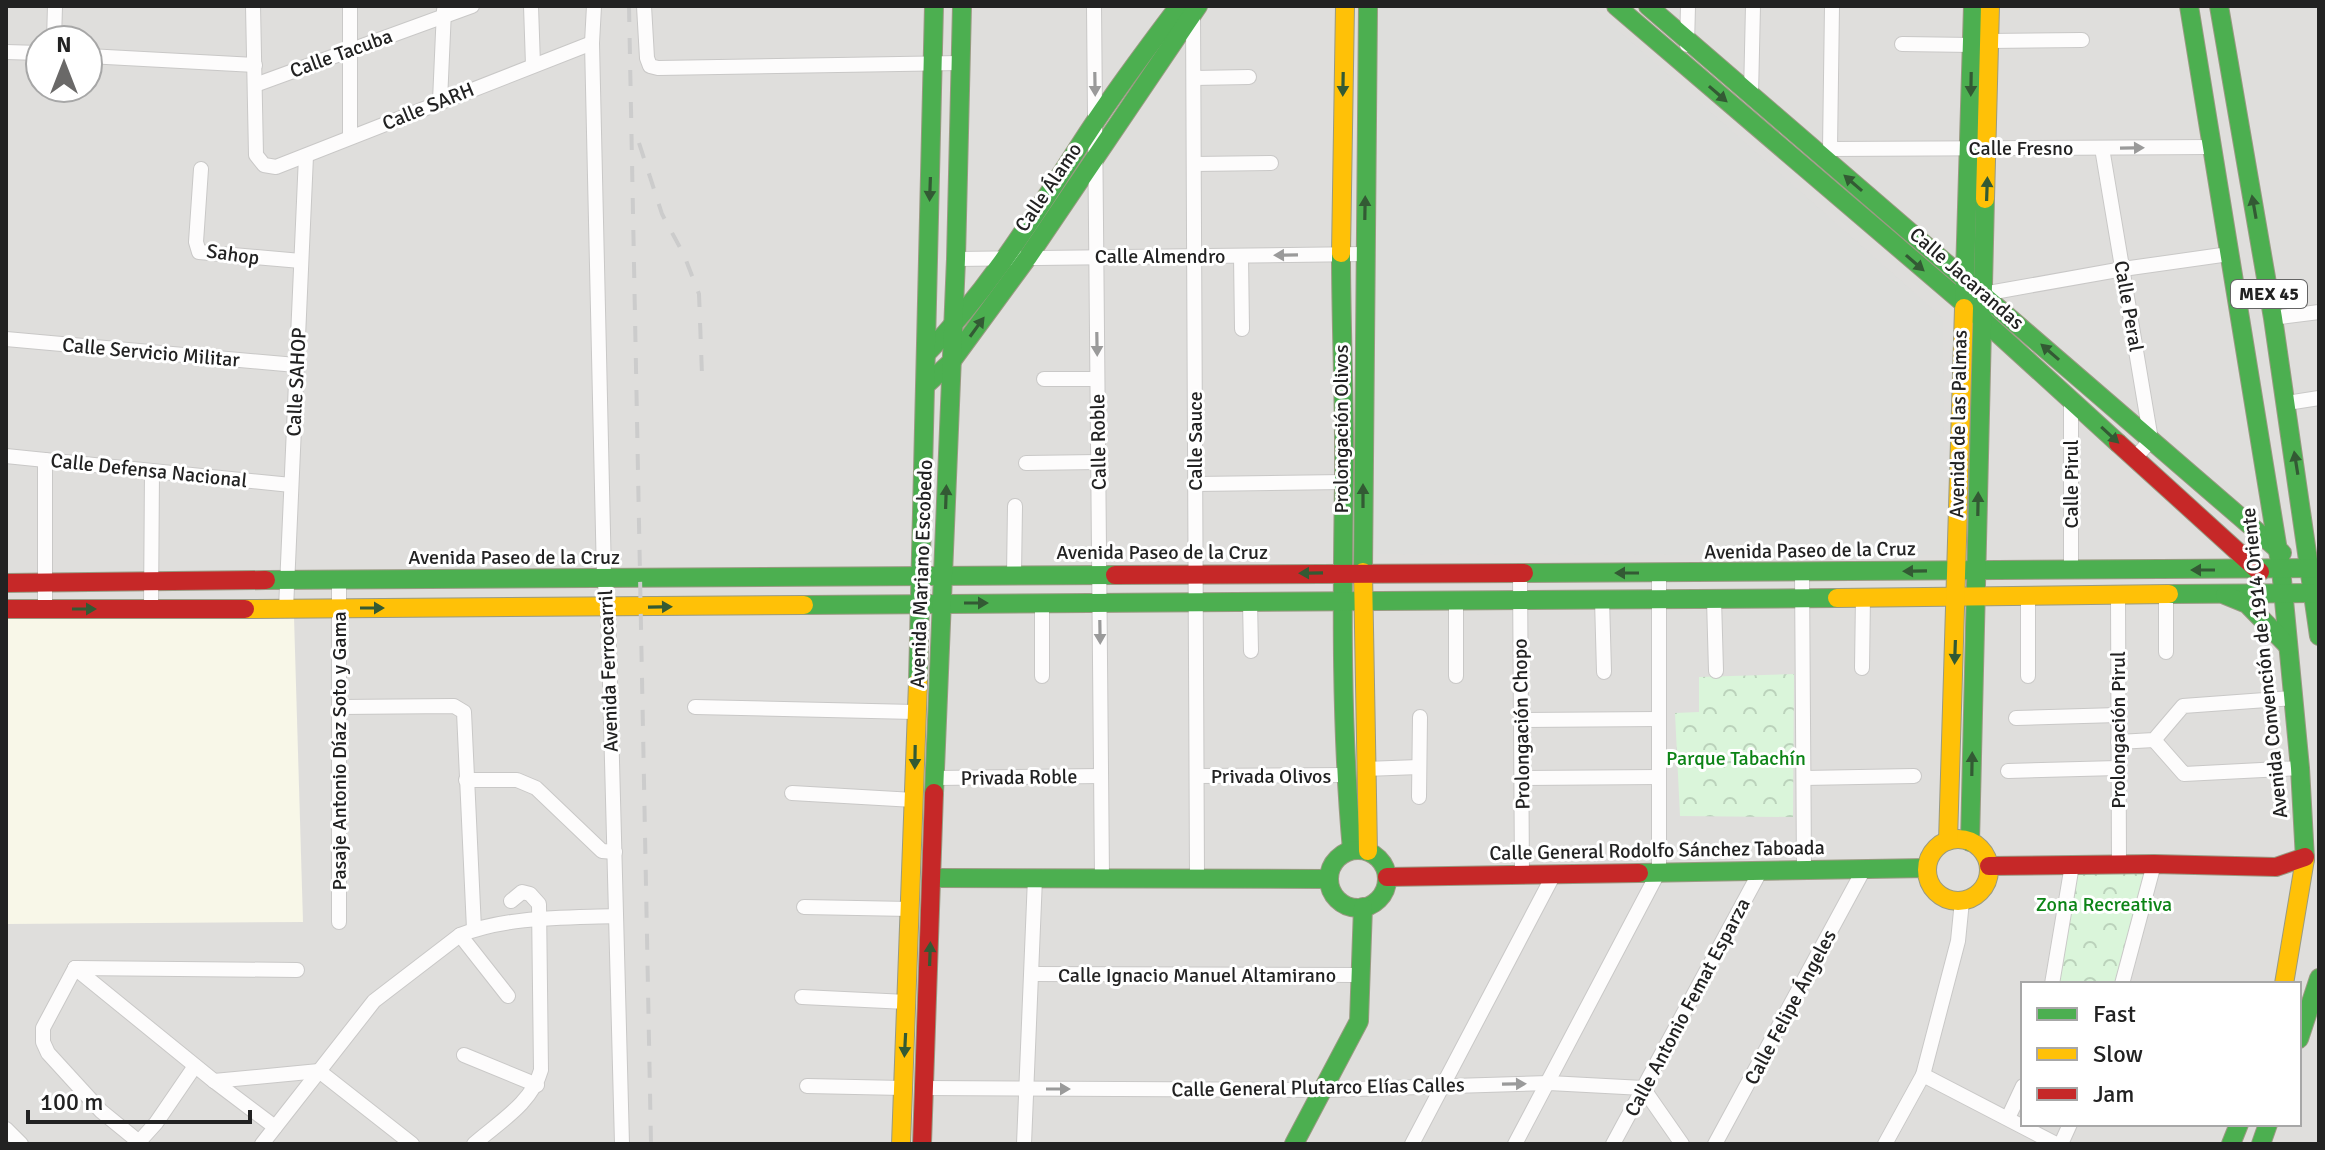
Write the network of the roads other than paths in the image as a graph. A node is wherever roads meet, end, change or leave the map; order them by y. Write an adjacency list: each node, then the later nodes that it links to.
1 (253, 6): 35 (street)
2 (350, 6): 30 (street)
3 (472, 6): 22 (street, Calle Tacuba)
4 (531, 6): 36 (street)
5 (594, 6): 27 (street, Avenida Ferrocarril)
6 (644, 6): 32 (street)
7 (934, 6): 32 (main road, Avenida Mariano Escobedo)
8 (962, 6): 33 (main road, Avenida Mariano Escobedo)
9 (1094, 6): 42 (street, Calle Roble, one-way to 42)
10 (1345, 6): 23 (main road, Prolongación Olivos)
11 (1368, 6): 24 (main road, Prolongación Olivos)
12 (1616, 6): 34 (main road, Calle Jacarandas)
13 (1648, 6): 26 (main road, Calle Jacarandas)
14 (1688, 6): 26 (street)
15 (1753, 6): 40 (street)
16 (1832, 6): 47 (street)
17 (1973, 6): 28 (main road, Avenida de las Palmas)
18 (1990, 6): 28 (main road, Avenida de las Palmas)
19 (2189, 6): 44 (main road, Avenida Convención de 1914 Oriente / MEX 45)
20 (2219, 6): 68 (main road, Avenida Convención de 1914 Oriente / MEX 45, one-way to 20)
21 (1190, 7): 38 (street, Calle Sauce); 42 (main road, Calle Álamo); 49 (main road, Calle Álamo)
22 (444, 11): 30 (street, Calle Tacuba); 41 (street)
23 (1344, 31): 24 (main road); 53 (main road, Prolongación Olivos, one-way to 53)
24 (1368, 32): 54 (main road, Prolongación Olivos, one-way to 24)
25 (2082, 40): 28 (street)
26 (1688, 41): 34 (street); 40 (main road, Calle Jacarandas)
27 (592, 43): 36 (street, Calle SARH); 113 (street, Avenida Ferrocarril)
28 (1980, 43): 29 (street); 45 (main road, Avenida de las Palmas)
29 (1902, 44)
30 (351, 49): 39 (street, Calle Tacuba); 43 (street)
31 (104, 57): 35 (street)
32 (933, 63): 33 (street); 73 (main road, Avenida Mariano Escobedo, one-way to 73)
33 (960, 63): 61 (main road, Avenida Mariano Escobedo)
34 (1683, 63): 66 (main road, Calle Jacarandas, one-way to 66)
35 (255, 65): 39 (street)
36 (533, 65): 41 (street, Calle SARH)
37 (1249, 77): 38 (street)
38 (1194, 78): 51 (street, Calle Sauce)
39 (255, 85): 48 (street, Calle SARH)
40 (1751, 95): 47 (main road, Calle Jacarandas)
41 (440, 101): 43 (street, Calle SARH)
42 (1096, 120): 49 (street, Calle Roble); 60 (main road, Calle Álamo)
43 (350, 137): 48 (street, Calle SARH)
44 (2211, 147): 46 (street, Calle Fresno, one-way to 44); 55 (main road, Avenida Convención de 1914 Oriente / MEX 45)
45 (1979, 148): 46 (street, Calle Fresno); 47 (street, Calle Fresno); 64 (main road, Avenida de las Palmas); 65 (main road, Avenida de las Palmas, one-way to 45)
46 (2102, 148): 63 (street, Calle Peral)
47 (1826, 153): 64 (main road, Calle Jacarandas, one-way to 47)
48 (306, 156): 62 (street, Calle SAHOP)
49 (1095, 156): 58 (main road, Calle Álamo); 59 (street, Calle Roble)
50 (1271, 163): 51 (street)
51 (1194, 164): 56 (street, Calle Sauce)
52 (201, 169): 62 (street, Sahop)
53 (1341, 254): 54 (street, Calle Almendro); 57 (street, Calle Almendro, one-way to 57); 80 (main road, Prolongación Olivos)
54 (1364, 254): 79 (main road, Prolongación Olivos)
55 (2229, 254): 63 (street); 98 (main road, Avenida Convención de 1914 Oriente / MEX 45)
56 (1194, 256): 57 (street, Calle Almendro); 59 (street, Calle Almendro); 93 (street, Calle Sauce)
57 (1241, 256): 71 (street)
58 (1028, 257): 59 (street, Calle Almendro); 60 (street, Calle Almendro); 74 (main road, Calle Álamo, one-way to 58)
59 (1096, 257): 77 (street, Calle Roble, one-way to 77)
60 (1006, 258): 61 (street, Calle Almendro); 70 (main road, Calle Álamo)
61 (956, 259): 70 (main road, Avenida Mariano Escobedo)
62 (301, 261): 75 (street, Calle SAHOP)
63 (2123, 269): 65 (street); 84 (street, Calle Peral)
64 (1966, 279): 65 (main road, Calle Jacarandas); 66 (main road, Avenida de las Palmas)
65 (1983, 294): 69 (main road, Avenida de las Palmas); 84 (main road, Calle Jacarandas, one-way to 65)
66 (1965, 306): 69 (main road, Calle Jacarandas); 85 (main road, Avenida de las Palmas)
67 (2319, 312): 68 (street)
68 (2273, 318): 83 (main road, Avenida Convención de 1914 Oriente / MEX 45)
69 (1982, 319): 82 (main road, Calle Jacarandas); 85 (main road, Avenida de las Palmas)
70 (952, 329): 73 (main road, Calle Álamo); 74 (main road, Avenida Mariano Escobedo)
71 (1242, 329)
72 (6, 339): 75 (street, Calle Servicio Militar)
73 (926, 354): 78 (main road, Avenida Mariano Escobedo)
74 (951, 362): 78 (main road, Calle Álamo); 109 (main road, Avenida Mariano Escobedo, one-way to 74)
75 (296, 365): 94 (street, Calle SAHOP)
76 (1044, 379): 77 (street)
77 (1097, 379): 89 (street, Calle Roble)
78 (926, 385): 108 (main road, Avenida Mariano Escobedo)
79 (1363, 388): 80 (main road); 107 (main road, Prolongación Olivos, one-way to 79)
80 (1341, 390): 92 (main road, Prolongación Olivos)
81 (2319, 398): 83 (street)
82 (2071, 399): 87 (main road, Calle Jacarandas, one-way to 87); 102 (street, Calle Pirul)
83 (2287, 403): 96 (main road, Avenida Convención de 1914 Oriente / MEX 45, one-way to 83)
84 (2151, 440): 87 (street); 98 (main road, Calle Jacarandas)
85 (1970, 443): 101 (main road, Avenida de las Palmas)
86 (6, 456): 88 (street, Calle Defensa Nacional)
87 (2135, 458): 99 (main road, Calle Jacarandas)
88 (45, 460): 91 (street, Calle Defensa Nacional); 118 (street)
89 (1098, 462): 90 (street); 111 (street, Calle Roble)
90 (1026, 463)
91 (152, 471): 94 (street, Calle Defensa Nacional); 116 (street)
92 (1344, 482): 93 (street); 103 (main road, Prolongación Olivos)
93 (1195, 484): 112 (street, Calle Sauce)
94 (291, 485): 115 (street, Calle SAHOP)
95 (1015, 506): 110 (street)
96 (2303, 511): 97 (main road); 100 (main road, Avenida Convención de 1914 Oriente / MEX 45)
97 (2319, 538)
98 (2278, 550): 100 (main road, Avenida Convención de 1914 Oriente / MEX 45)
99 (2256, 569): 100 (main road, Avenida Paseo de la Cruz); 102 (main road, Avenida Paseo de la Cruz, one-way to 102); 119 (main road, Calle Jacarandas)
100 (2302, 569): 119 (main road, Avenida Convención de 1914 Oriente / MEX 45); 120 (main road, Avenida Convención de 1914 Oriente / MEX 45)
101 (1967, 570): 102 (main road, Avenida Paseo de la Cruz); 104 (main road, Avenida Paseo de la Cruz, one-way to 104); 126 (main road, Avenida de las Palmas); 127 (main road, Avenida de las Palmas)
102 (2071, 570)
103 (1341, 572): 107 (main road, Avenida Paseo de la Cruz); 112 (main road, Avenida Paseo de la Cruz, one-way to 112); 134 (main road, Prolongación Olivos)
104 (1802, 572): 106 (main road, Avenida Paseo de la Cruz); 124 (street)
105 (1520, 573): 106 (main road, Avenida Paseo de la Cruz, one-way to 105); 107 (main road, Avenida Paseo de la Cruz); 132 (street, Prolongación Chopo)
106 (1659, 573): 130 (street)
107 (1363, 574): 139 (main road, Prolongación Olivos)
108 (921, 575): 109 (main road, Avenida Paseo de la Cruz); 113 (main road, Avenida Paseo de la Cruz); 140 (main road, Avenida Mariano Escobedo)
109 (943, 575): 110 (main road, Avenida Paseo de la Cruz); 141 (main road, Avenida Mariano Escobedo)
110 (1014, 575): 111 (main road, Avenida Paseo de la Cruz)
111 (1099, 575): 112 (main road, Avenida Paseo de la Cruz); 137 (street, Calle Roble)
112 (1196, 575): 138 (street, Calle Sauce)
113 (604, 577): 114 (main road, Avenida Paseo de la Cruz); 142 (street, Avenida Ferrocarril)
114 (339, 580): 115 (main road, Avenida Paseo de la Cruz); 147 (street, Pasaje Antonio Díaz Soto y Gama)
115 (287, 581): 116 (main road, Avenida Paseo de la Cruz); 146 (street, Calle SAHOP)
116 (152, 582): 118 (main road, Avenida Paseo de la Cruz); 145 (street)
117 (6, 583): 118 (main road, Avenida Paseo de la Cruz)
118 (46, 583): 144 (street)
119 (2282, 592): 120 (main road); 121 (main road); 149 (main road, Avenida Convención de 1914 Oriente / MEX 45)
120 (2316, 593): 148 (main road, Avenida Convención de 1914 Oriente / MEX 45)
121 (2225, 595): 123 (main road); 149 (main road)
122 (2118, 596): 123 (main road); 128 (main road); 162 (street, Prolongación Pirul)
123 (2166, 596): 151 (street)
124 (1802, 597): 125 (main road); 131 (main road); 181 (street)
125 (1863, 597): 126 (main road); 152 (street)
126 (1957, 597): 127 (main road); 186 (main road, Avenida de las Palmas, one-way to 186)
127 (1976, 597): 128 (main road); 187 (main road, Avenida de las Palmas, one-way to 127)
128 (2028, 597): 157 (street)
129 (1602, 599): 130 (main road); 132 (main road); 154 (street)
130 (1659, 599): 131 (main road); 165 (street)
131 (1714, 599): 153 (street)
132 (1520, 600): 135 (main road); 166 (street, Prolongación Chopo)
133 (1250, 601): 134 (main road); 138 (main road); 150 (street)
134 (1341, 601): 139 (main road); 174 (main road, Prolongación Olivos)
135 (1456, 601): 139 (main road); 156 (street)
136 (1042, 602): 137 (main road); 141 (main road, one-way to 136); 155 (street)
137 (1100, 602): 138 (main road); 175 (street, Calle Roble, one-way to 175)
138 (1196, 602): 176 (street, Calle Sauce)
139 (1363, 602): 172 (main road, Prolongación Olivos)
140 (921, 603): 141 (main road); 142 (main road, one-way to 140); 161 (main road, Avenida Mariano Escobedo)
141 (942, 603): 179 (main road, Avenida Mariano Escobedo)
142 (608, 608): 147 (main road, one-way to 142); 189 (street, Avenida Ferrocarril)
143 (6, 609): 144 (main road)
144 (45, 609): 145 (main road, one-way to 145)
145 (151, 609): 146 (main road)
146 (286, 609): 147 (main road)
147 (340, 609): 159 (street, Pasaje Antonio Díaz Soto y Gama)
148 (2319, 636)
149 (2288, 646): 158 (main road, Avenida Convención de 1914 Oriente / MEX 45)
150 (1251, 651)
151 (2166, 652)
152 (1862, 668)
153 (1716, 671)
154 (1604, 672)
155 (1042, 676)
156 (1456, 676)
157 (2028, 676)
158 (2293, 698): 167 (street); 171 (main road, Avenida Convención de 1914 Oriente / MEX 45)
159 (340, 707): 182 (street); 217 (street, Pasaje Antonio Díaz Soto y Gama)
160 (695, 707): 161 (street)
161 (915, 712): 185 (main road, Avenida Mariano Escobedo, one-way to 185)
162 (2118, 715): 164 (street); 168 (street, Prolongación Pirul)
163 (1420, 717): 169 (street)
164 (2016, 718)
165 (1659, 719): 166 (street); 178 (street)
166 (1521, 720): 180 (street, Prolongación Chopo)
167 (2154, 740): 168 (street); 171 (street)
168 (2118, 742): 170 (street, Prolongación Pirul)
169 (1419, 767): 172 (street); 184 (street)
170 (2118, 768): 173 (street); 191 (street, Prolongación Pirul)
171 (2300, 768): 190 (main road, Avenida Convención de 1914 Oriente / MEX 45)
172 (1365, 769): 188 (main road, Prolongación Olivos)
173 (2008, 771)
174 (1345, 775): 176 (street, Privada Olivos); 188 (main road, Prolongación Olivos)
175 (1101, 776): 179 (street, Privada Roble); 206 (street, Calle Roble)
176 (1197, 776): 207 (street, Calle Sauce)
177 (1914, 776): 181 (street)
178 (1659, 777): 180 (street); 200 (street)
179 (937, 778): 204 (main road, Avenida Mariano Escobedo)
180 (1523, 778): 202 (street, Prolongación Chopo)
181 (1804, 778): 197 (street)
182 (466, 780): 189 (street); 218 (street)
183 (792, 793): 185 (street)
184 (1419, 797)
185 (914, 800): 214 (main road, Avenida Mariano Escobedo)
186 (1948, 841): 187 (main road); 196 (main road)
187 (1970, 842): 194 (main road)
188 (1360, 851): 203 (main road); 208 (main road)
189 (615, 852): 215 (street, Avenida Ferrocarril)
190 (2312, 858): 195 (main road); 209 (main road, Avenida Convención de 1914 Oriente / MEX 45)
191 (2119, 864): 192 (main road); 193 (main road)
192 (2154, 864): 195 (main road); 225 (street)
193 (2072, 865): 194 (main road); 224 (street)
194 (1989, 866): 211 (main road)
195 (2276, 867): 209 (main road)
196 (1927, 868): 198 (main road, Calle General Rodolfo Sánchez Taboada); 211 (main road)
197 (1804, 869): 198 (main road, Calle General Rodolfo Sánchez Taboada); 199 (main road, Calle General Rodolfo Sánchez Taboada)
198 (1864, 869): 266 (street, Calle Felipe Ángeles)
199 (1761, 870): 200 (main road, Calle General Rodolfo Sánchez Taboada); 242 (street, Calle Antonio Femat Esparza)
200 (1659, 871): 201 (main road, Calle General Rodolfo Sánchez Taboada); 236 (street)
201 (1554, 874): 202 (main road, Calle General Rodolfo Sánchez Taboada); 238 (street)
202 (1522, 875): 203 (main road, Calle General Rodolfo Sánchez Taboada)
203 (1387, 877): 213 (main road)
204 (933, 878): 205 (main road); 241 (main road, Avenida Mariano Escobedo, one-way to 204)
205 (1035, 878): 206 (main road); 221 (street)
206 (1102, 878): 207 (main road)
207 (1197, 878): 208 (main road)
208 (1329, 879): 213 (main road)
209 (2310, 891): 226 (main road, Avenida Convención de 1914 Oriente / MEX 45)
210 (511, 901): 216 (street)
211 (1962, 901): 234 (street)
212 (804, 907): 214 (street)
213 (1363, 907): 222 (main road)
214 (910, 909): 229 (main road, Avenida Mariano Escobedo)
215 (616, 916): 216 (street); 257 (street, Avenida Ferrocarril)
216 (538, 919): 218 (street); 237 (street)
217 (339, 922)
218 (467, 932): 227 (street); 233 (street)
219 (75, 968): 220 (street); 232 (street); 252 (street)
220 (297, 970)
221 (1032, 974): 222 (street, Calle Ignacio Manuel Altamirano); 243 (street)
222 (1361, 975): 244 (main road)
223 (2319, 978): 230 (main road)
224 (2052, 982)
225 (2123, 982)
226 (2285, 982)
227 (508, 996)
228 (802, 997): 229 (street)
229 (907, 1002): 240 (main road, Avenida Mariano Escobedo, one-way to 240)
230 (2301, 1033)
231 (464, 1055): 237 (street)
232 (195, 1066): 235 (street); 252 (street)
233 (319, 1071): 235 (street); 250 (street); 255 (street)
234 (1923, 1075): 246 (street); 267 (street)
235 (214, 1081): 250 (street)
236 (1549, 1083): 238 (street, Calle General Plutarco Elías Calles, one-way to 236); 242 (street, Calle General Plutarco Elías Calles); 263 (street)
237 (537, 1085): 256 (street)
238 (1443, 1085): 244 (street, Calle General Plutarco Elías Calles); 262 (street)
239 (807, 1086): 240 (street)
240 (903, 1088): 258 (main road, Avenida Mariano Escobedo)
241 (924, 1088): 243 (street, Calle General Plutarco Elías Calles); 259 (main road, Avenida Mariano Escobedo)
242 (1643, 1088): 264 (street, Calle Antonio Femat Esparza); 265 (street)
243 (1027, 1089): 244 (street, Calle General Plutarco Elías Calles, one-way to 244); 260 (street)
244 (1323, 1090): 261 (main road)
245 (2021, 1090): 246 (street)
246 (2008, 1118): 247 (street)
247 (2021, 1125)
248 (2023, 1126): 268 (street)
249 (2069, 1126): 268 (street)
250 (275, 1127): 254 (street)
251 (6, 1129): 253 (street)
252 (138, 1143)
253 (21, 1144)
254 (262, 1144)
255 (412, 1144)
256 (474, 1144)
257 (622, 1144)
258 (901, 1144)
259 (922, 1144)
260 (1024, 1144)
261 (1294, 1144)
262 (1412, 1144)
263 (1515, 1144)
264 (1613, 1144)
265 (1682, 1144)
266 (1715, 1144)
267 (1885, 1144)
268 (2058, 1144)

